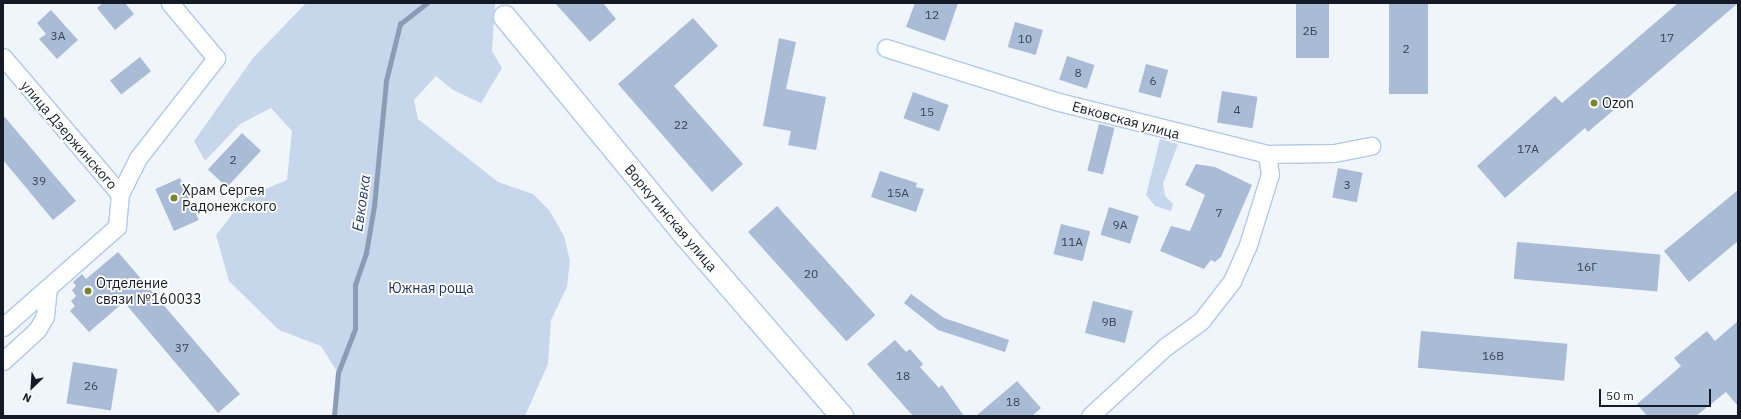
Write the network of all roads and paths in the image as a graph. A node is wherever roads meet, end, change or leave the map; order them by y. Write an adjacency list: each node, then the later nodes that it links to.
1 (170, 3): 7 (street)
2 (505, 17): 11 (street, Воркутинская улица)
3 (886, 48): 6 (street, Евковская улица)
4 (3, 57): 7 (street, улица Дзержинского)
5 (1370, 146): 6 (street, Евковская улица)
6 (1267, 154): 12 (street)
7 (120, 194): 8 (street)
8 (48, 288): 9 (street); 10 (street)
9 (3, 327)
10 (3, 361)
11 (842, 416)
12 (1090, 416)

